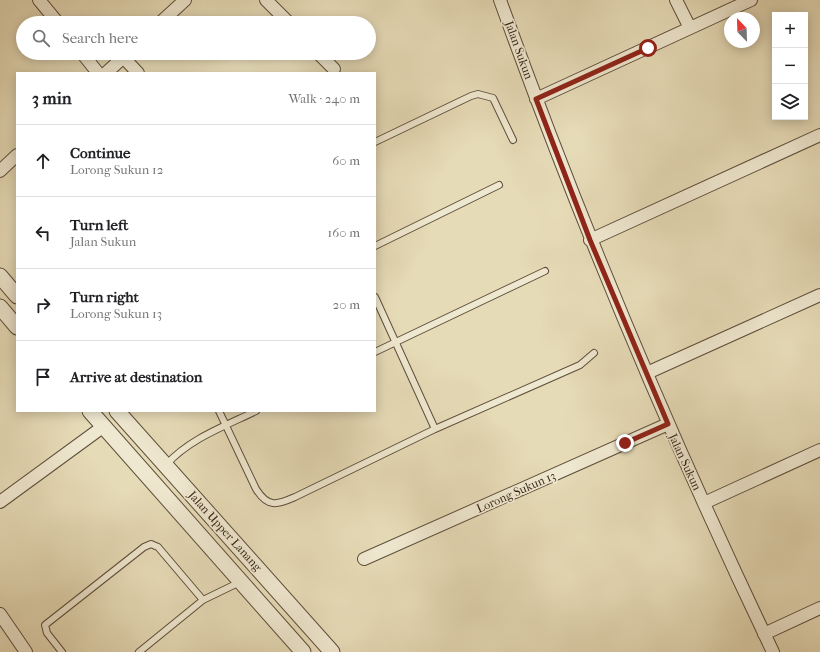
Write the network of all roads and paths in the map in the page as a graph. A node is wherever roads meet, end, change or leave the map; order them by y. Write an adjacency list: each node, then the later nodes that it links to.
1 (39, 0): 7 (street)
2 (185, 0): 8 (street)
3 (266, 0): 9 (street)
4 (500, 0): 19 (street, Jalan Sukun)
5 (676, 0): 10 (street)
6 (751, 0): 10 (street)
7 (52, 16)
8 (168, 16)
9 (282, 16)
10 (690, 28): 19 (street)
11 (88, 60): 16 (street)
12 (120, 60): 17 (street)
13 (129, 60): 18 (street)
14 (325, 60): 15 (street)
15 (334, 69)
16 (97, 72)
17 (107, 72)
18 (137, 72)
19 (536, 99): 26 (street, Jalan Sukun)
20 (820, 135): 26 (street)
21 (513, 140): 22 (lane)
22 (376, 142)
23 (16, 157): 24 (street)
24 (0, 171)
25 (499, 185): 27 (lane)
26 (590, 240): 38 (street, Jalan Sukun)
27 (376, 246)
28 (545, 271): 35 (lane)
29 (0, 276): 30 (street)
30 (16, 295)
31 (820, 295): 38 (street)
32 (376, 299): 35 (lane)
33 (0, 307): 34 (street)
34 (16, 326)
35 (396, 342): 36 (lane); 46 (lane)
36 (376, 352)
37 (594, 353): 46 (lane)
38 (647, 373): 43 (street, Jalan Sukun)
39 (91, 412): 45 (street, Jalan Upper Lanang)
40 (118, 412): 48 (street, Jalan Upper Lanang)
41 (220, 412): 44 (lane)
42 (254, 412): 44 (lane)
43 (668, 424): 50 (street, Jalan Sukun); 51 (street, Lorong Sukun 13)
44 (226, 425): 46 (lane); 48 (lane)
45 (104, 426): 49 (street); 52 (street, Jalan Upper Lanang)
46 (435, 429)
47 (820, 450): 50 (street)
48 (166, 465): 61 (street, Jalan Upper Lanang)
49 (0, 502)
50 (704, 504): 56 (street, Jalan Sukun)
51 (364, 559)
52 (242, 581): 53 (lane); 60 (street, Jalan Upper Lanang)
53 (203, 600): 58 (lane); 59 (lane)
54 (820, 608): 56 (street)
55 (0, 614): 57 (street)
56 (764, 634): 62 (street, Jalan Sukun)
57 (26, 652)
58 (62, 652)
59 (139, 652)
60 (304, 652)
61 (332, 652)
62 (773, 652)

